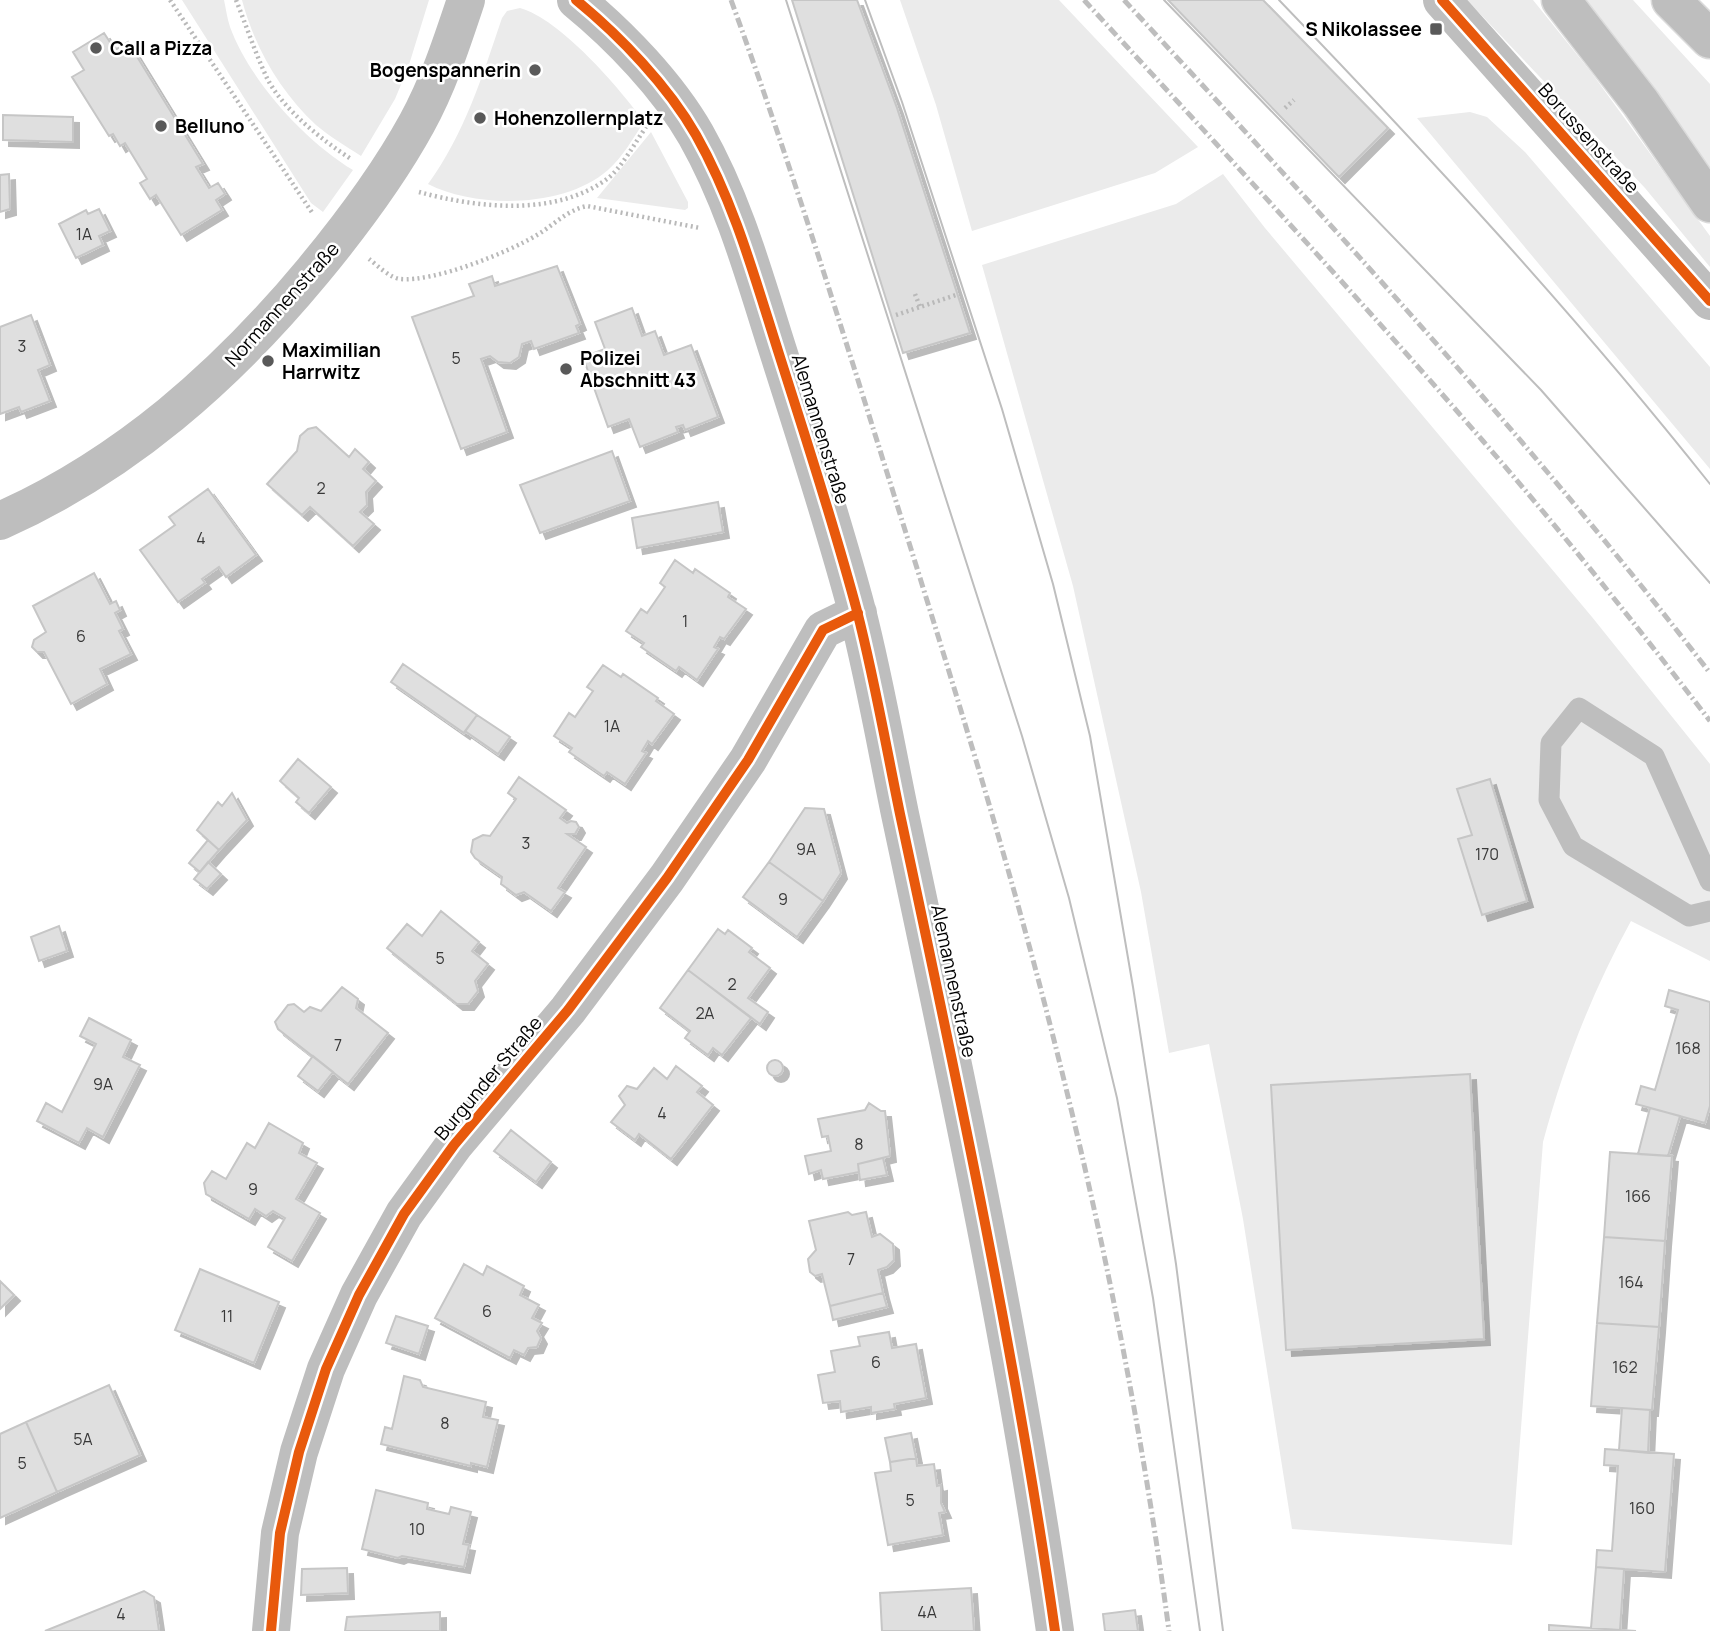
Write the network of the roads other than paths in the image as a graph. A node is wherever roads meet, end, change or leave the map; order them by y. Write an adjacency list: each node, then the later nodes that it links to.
1 (466, 0): 9 (main road, Normannenstraße)
2 (576, 0): 10 (main road, Alemannenstraße)
3 (1442, 0): 8 (main road, Borussenstraße)
4 (1561, 0): 7 (main road)
5 (1671, 0): 6 (main road)
6 (1710, 39)
7 (1710, 203)
8 (1710, 301)
9 (0, 521)
10 (858, 613): 13 (main road, Burgunder Straße); 14 (main road, Alemannenstraße)
11 (1710, 881): 12 (lane)
12 (1710, 911)
13 (271, 1631)
14 (1055, 1631)

